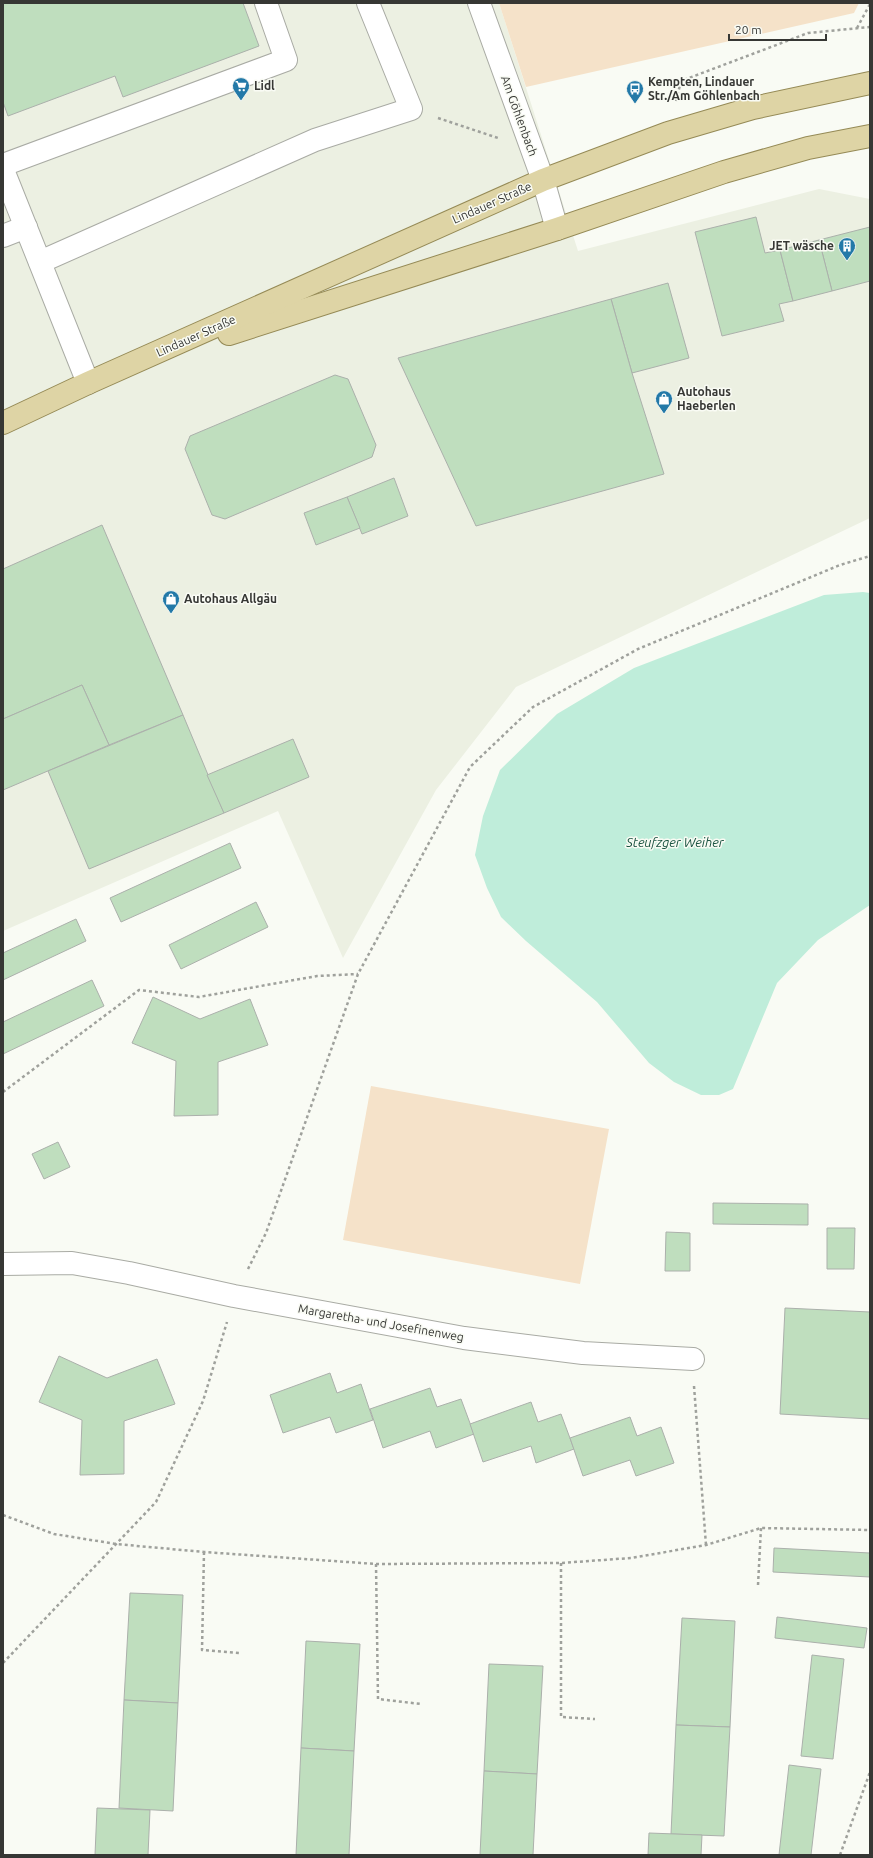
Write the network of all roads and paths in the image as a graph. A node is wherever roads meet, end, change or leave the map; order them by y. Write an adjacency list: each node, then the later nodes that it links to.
1 (266, 3): 12 (street)
2 (368, 3): 8 (street)
3 (479, 3): 11 (street, Am Göhlenbach)
4 (870, 4): 6 (path)
5 (870, 27): 6 (path)
6 (857, 29): 9 (path)
7 (870, 83): 9 (main road, Lindauer Straße)
8 (411, 109): 11 (path); 18 (street)
9 (668, 133): 14 (main road, Lindauer Straße)
10 (870, 136): 16 (main road, Lindauer Straße)
11 (532, 150): 14 (street, Am Göhlenbach)
12 (3, 165)
13 (3, 170): 15 (street)
14 (543, 180): 16 (street, Am Göhlenbach); 19 (main road, Lindauer Straße)
15 (26, 227): 17 (street); 18 (street)
16 (557, 229): 19 (main road, Lindauer Straße)
17 (3, 236)
18 (40, 262): 20 (street)
19 (129, 366): 20 (main road, Lindauer Straße)
20 (88, 384): 21 (main road, Lindauer Straße)
21 (3, 423)
22 (870, 556): 23 (path)
23 (358, 974): 24 (path); 26 (path)
24 (3, 1092)
25 (3, 1264): 26 (street, Margaretha- und Josefinenweg)
26 (234, 1296): 27 (street, Margaretha- und Josefinenweg); 31 (path)
27 (692, 1359): 32 (path)
28 (3, 1515): 31 (path)
29 (760, 1528): 30 (path); 32 (path); 36 (path)
30 (870, 1530)
31 (116, 1544): 33 (path); 38 (path)
32 (706, 1545): 34 (path)
33 (204, 1552): 35 (path); 37 (path)
34 (561, 1563): 35 (path); 40 (path)
35 (376, 1564): 39 (path)
36 (758, 1585)
37 (240, 1653)
38 (3, 1663)
39 (421, 1704)
40 (595, 1719)
41 (870, 1772): 42 (path)
42 (840, 1855)

